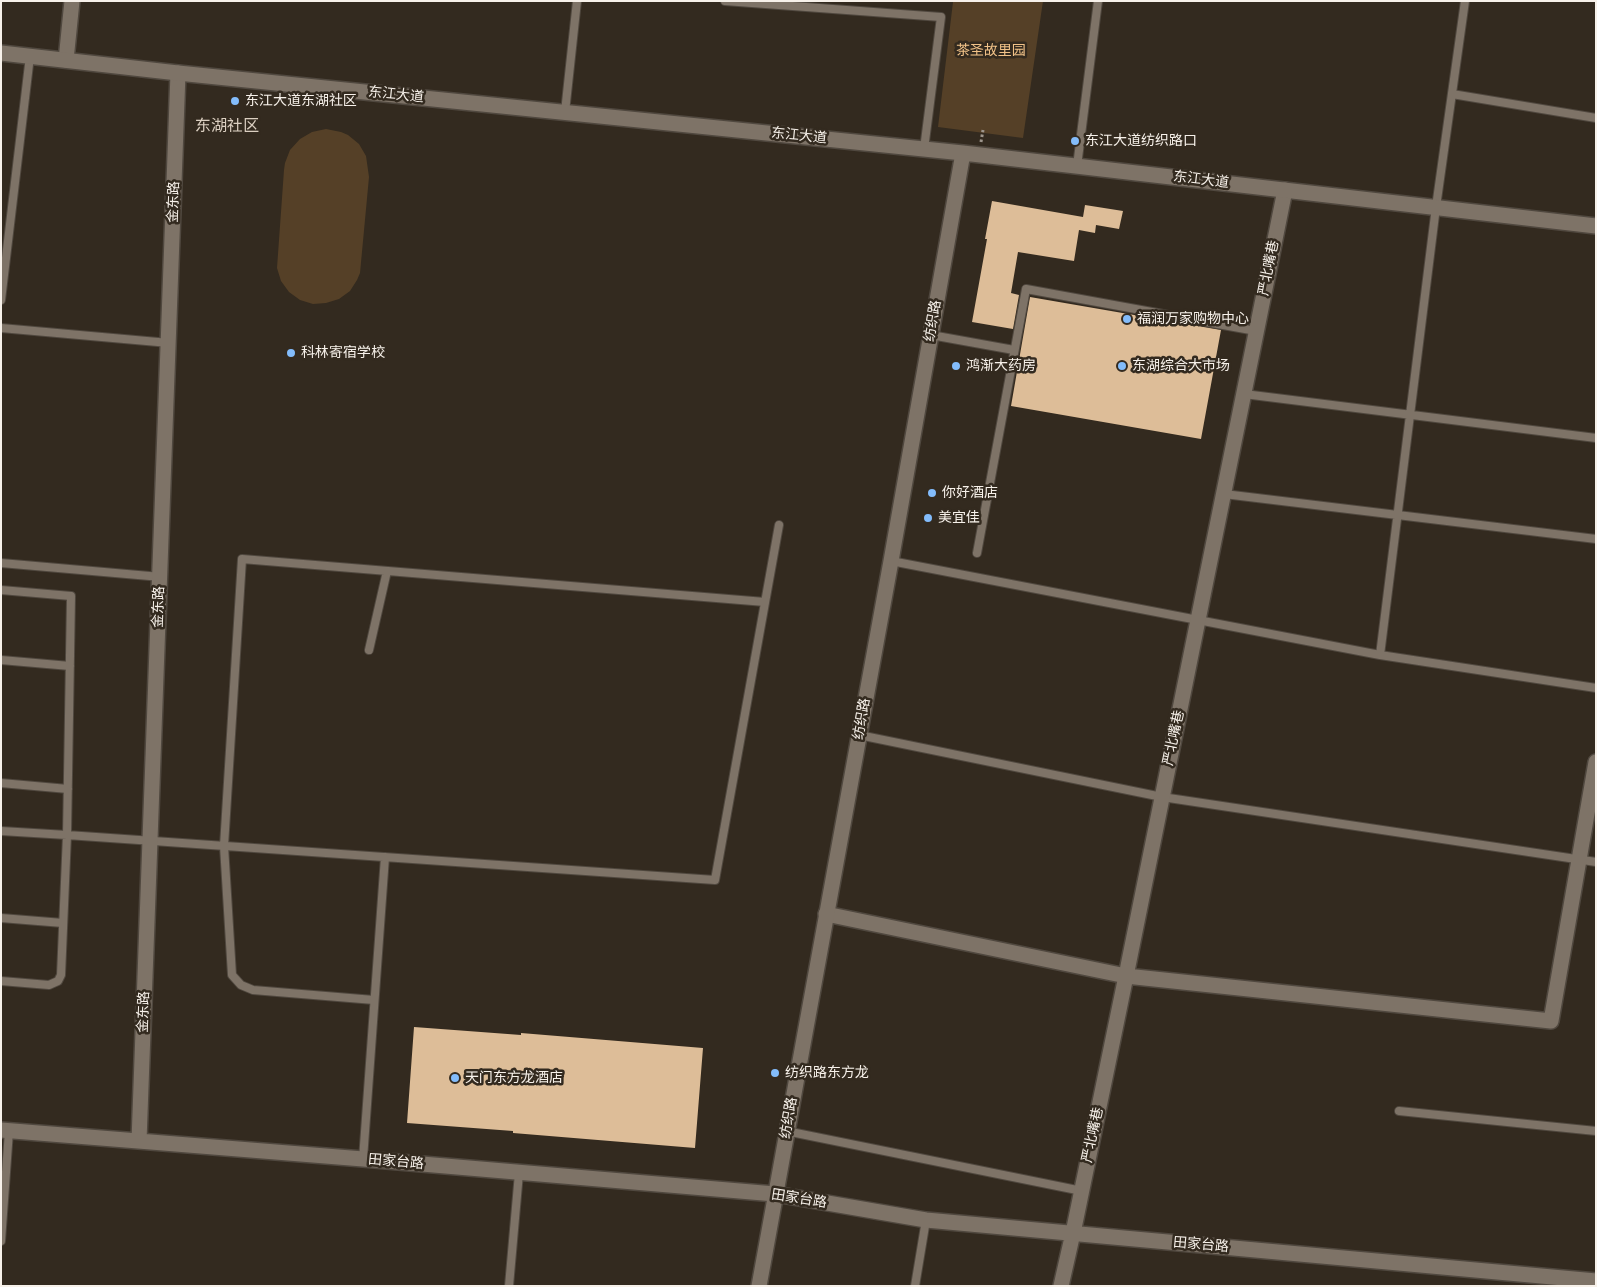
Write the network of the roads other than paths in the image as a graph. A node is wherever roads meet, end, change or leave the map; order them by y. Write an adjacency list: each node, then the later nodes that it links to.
1 (72, 1): 8 (street)
2 (577, 1): 11 (lane)
3 (725, 1): 13 (lane)
4 (1098, 1): 15 (lane)
5 (1465, 1): 10 (lane)
6 (1, 53): 7 (street, 东江大道)
7 (30, 56): 8 (street, 东江大道); 19 (lane)
8 (66, 60): 9 (street, 东江大道)
9 (178, 73): 11 (street, 东江大道); 23 (street, 金东路)
10 (1452, 94): 12 (lane); 17 (lane)
11 (565, 112): 13 (street, 东江大道)
12 (1596, 118)
13 (924, 149): 14 (street, 东江大道)
14 (963, 153): 15 (street, 东江大道); 22 (street, 纺织路)
15 (1077, 166): 16 (street, 东江大道)
16 (1285, 190): 17 (street, 东江大道); 21 (street, 严北嘴巷)
17 (1436, 207): 18 (street, 东江大道); 26 (lane)
18 (1596, 226)
19 (1, 300)
20 (1, 328): 23 (lane)
21 (1256, 331): 24 (lane); 25 (street, 严北嘴巷)
22 (931, 335): 24 (lane); 33 (street, 纺织路)
23 (169, 343): 36 (street, 金东路)
24 (1014, 350): 32 (lane)
25 (1244, 394): 26 (lane); 28 (street, 严北嘴巷)
26 (1410, 415): 27 (lane); 29 (lane)
27 (1596, 438)
28 (1224, 494): 29 (lane); 39 (street, 严北嘴巷)
29 (1397, 515): 31 (lane); 41 (lane)
30 (779, 525): 38 (lane)
31 (1596, 539)
32 (977, 553)
33 (890, 561): 39 (lane); 45 (street, 纺织路)
34 (1, 563): 36 (lane)
35 (388, 571): 38 (lane); 40 (lane); 53 (lane)
36 (160, 577): 52 (street, 金东路)
37 (1, 590): 43 (lane)
38 (765, 602): 54 (lane)
39 (1198, 620): 41 (lane); 49 (street, 严北嘴巷)
40 (369, 650)
41 (1380, 655): 44 (lane)
42 (1, 660): 43 (lane)
43 (70, 666): 48 (lane)
44 (1596, 688)
45 (859, 735): 49 (lane); 57 (street, 纺织路)
46 (1596, 762): 55 (street)
47 (1, 783): 48 (lane)
48 (68, 789): 51 (lane)
49 (1162, 797): 55 (lane); 60 (street, 严北嘴巷)
50 (1, 831): 51 (lane)
51 (67, 836): 52 (lane); 59 (lane)
52 (151, 841): 53 (lane); 67 (street, 金东路)
53 (224, 846): 54 (lane); 62 (lane)
54 (385, 857): 62 (lane)
55 (1579, 859): 56 (lane); 60 (street)
56 (1596, 862)
57 (826, 914): 60 (street); 65 (street, 纺织路)
58 (1, 918): 59 (lane)
59 (63, 923): 61 (lane)
60 (1126, 976): 70 (street, 严北嘴巷)
61 (1, 981)
62 (374, 1000): 68 (lane)
63 (1400, 1111): 66 (lane)
64 (5, 1131): 67 (street, 田家台路); 74 (lane)
65 (786, 1131): 70 (lane); 71 (street, 纺织路)
66 (1596, 1131)
67 (139, 1141): 68 (street, 田家台路)
68 (363, 1159): 69 (street, 田家台路)
69 (519, 1173): 71 (street, 田家台路); 76 (lane)
70 (1082, 1191): 73 (street, 严北嘴巷)
71 (775, 1194): 72 (street, 田家台路); 77 (street, 纺织路)
72 (926, 1220): 73 (street, 田家台路); 78 (lane)
73 (1073, 1233): 75 (street, 田家台路); 79 (street, 严北嘴巷)
74 (1, 1241)
75 (1596, 1281)
76 (509, 1286)
77 (759, 1286)
78 (915, 1286)
79 (1061, 1286)

